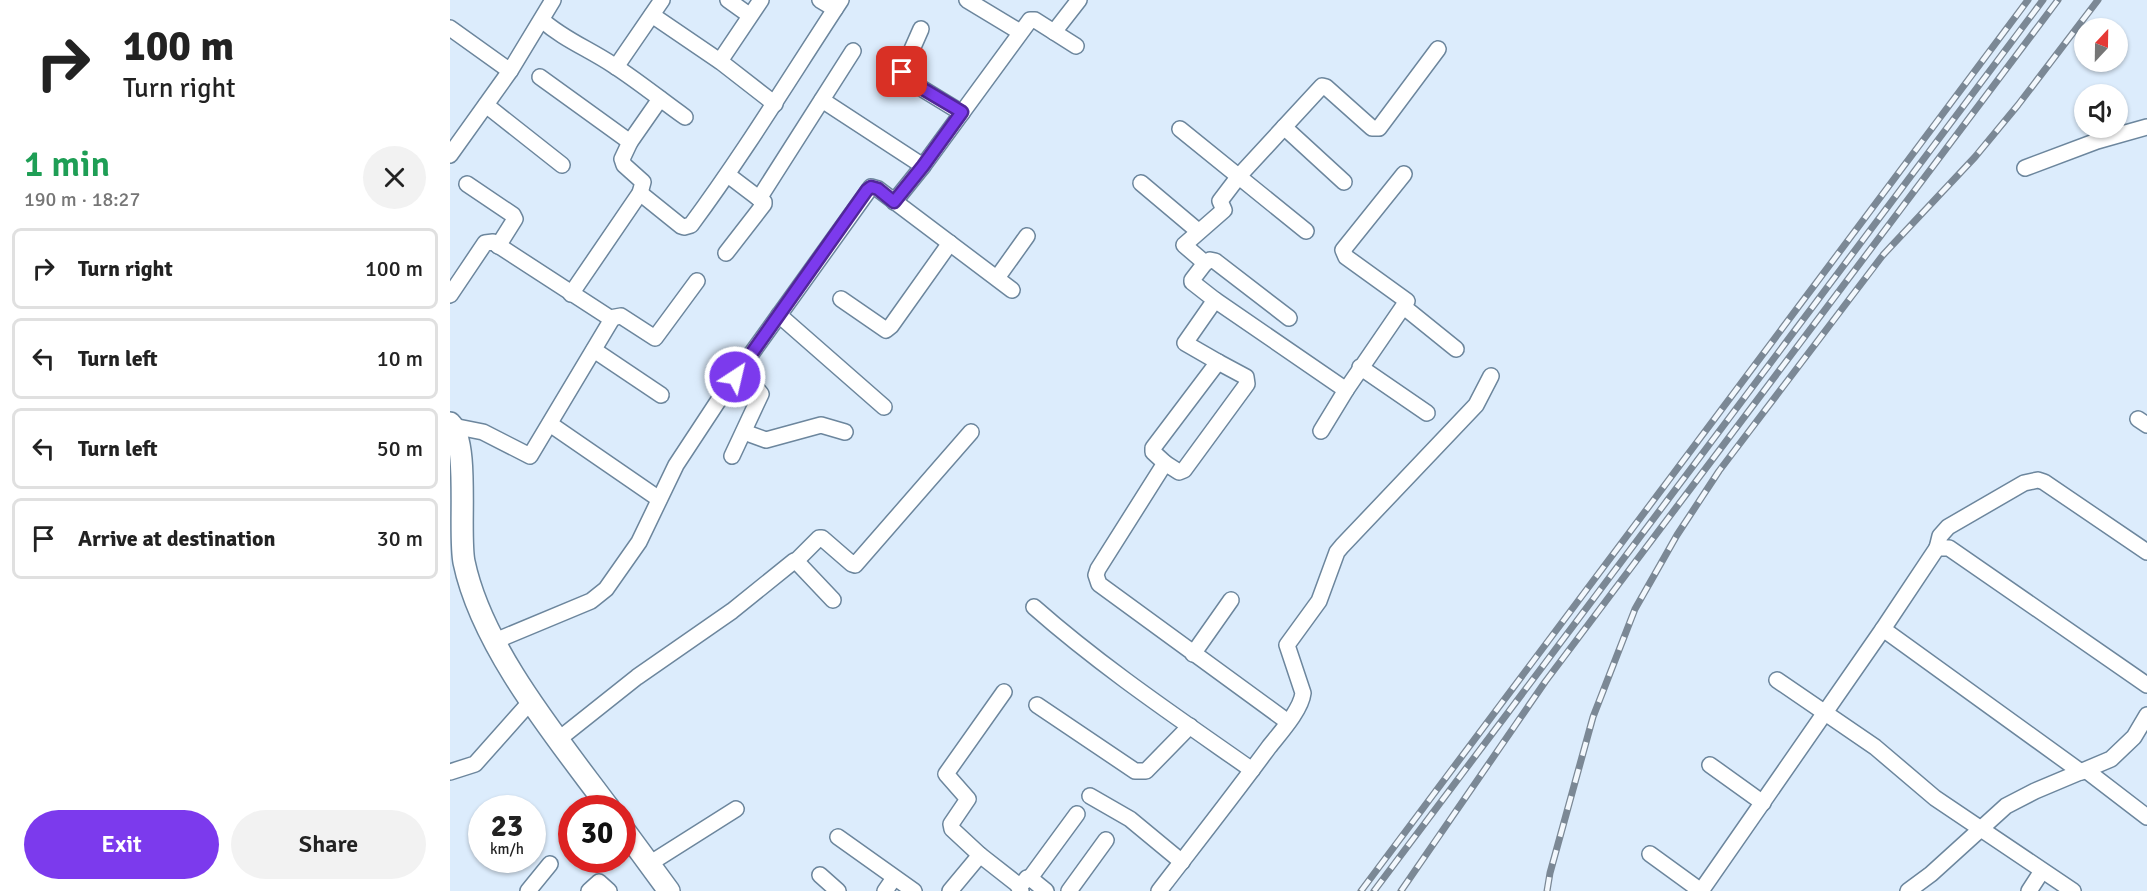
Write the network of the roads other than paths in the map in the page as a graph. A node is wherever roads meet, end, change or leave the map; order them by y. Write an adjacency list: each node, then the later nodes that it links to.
1 (553, 0): 11 (street)
2 (662, 0): 9 (street)
3 (728, 0): 10 (street)
4 (760, 0): 10 (street)
5 (820, 0): 8 (street)
6 (967, 0): 14 (street)
7 (1079, 0): 15 (street)
8 (838, 5): 25 (street)
9 (652, 15): 19 (street); 20 (street)
10 (749, 15): 19 (street)
11 (542, 20): 20 (street); 21 (street)
12 (450, 28): 21 (street)
13 (921, 29): 27 (street)
14 (1020, 32): 15 (street); 27 (street)
15 (1054, 32): 16 (street)
16 (1076, 46)
17 (1438, 49): 29 (street)
18 (853, 51): 24 (street)
19 (720, 61): 25 (street)
20 (616, 67): 23 (street)
21 (510, 71): 26 (street)
22 (540, 77): 32 (street)
23 (660, 99): 28 (street); 32 (street)
24 (822, 99): 35 (street); 44 (street)
25 (775, 104): 38 (street)
26 (486, 105): 33 (street); 34 (street)
27 (962, 112): 35 (street)
28 (685, 117)
29 (1284, 127): 39 (street); 40 (street)
30 (2147, 127): 36 (street)
31 (1180, 129): 39 (street)
32 (630, 142): 43 (street)
33 (450, 155)
34 (562, 165)
35 (923, 166): 45 (street)
36 (2025, 168)
37 (1404, 174): 60 (street)
38 (728, 175): 43 (street); 44 (street)
39 (1239, 176): 46 (street); 47 (street)
40 (1344, 182)
41 (1141, 183): 46 (street)
42 (467, 184): 50 (street)
43 (640, 193): 56 (street)
44 (758, 198): 51 (street)
45 (894, 202): 49 (street); 61 (street)
46 (1198, 231): 52 (street)
47 (1306, 231)
48 (1027, 236): 53 (street)
49 (950, 243): 53 (street); 58 (street)
50 (498, 246): 56 (street); 57 (street)
51 (726, 254)
52 (1205, 263): 59 (street); 62 (street)
53 (997, 278): 55 (street)
54 (697, 281): 63 (street)
55 (1012, 290)
56 (571, 294): 63 (street)
57 (450, 295)
58 (841, 299)
59 (1215, 300): 66 (street); 70 (street)
60 (1404, 307): 64 (street); 67 (street)
61 (779, 315): 69 (street); 72 (street)
62 (1289, 318)
63 (612, 319): 65 (street)
64 (1456, 349)
65 (594, 350): 71 (street); 74 (street)
66 (1218, 362): 81 (street); 81 (street)
67 (1360, 367): 70 (street); 73 (street)
68 (1491, 376): 99 (street)
69 (735, 377): 77 (street); 82 (street)
70 (1346, 390): 76 (street)
71 (660, 395)
72 (884, 407)
73 (1427, 413)
74 (550, 424): 75 (street); 82 (street)
75 (452, 425): 90 (street)
76 (1321, 431)
77 (744, 432): 78 (street); 80 (street)
78 (845, 432)
79 (971, 432): 85 (street)
80 (732, 456)
81 (1165, 463): 91 (street)
82 (659, 499): 90 (street)
83 (1937, 548): 84 (street); 89 (street); 93 (street)
84 (2147, 552)
85 (796, 561): 86 (street); 98 (street)
86 (833, 600)
87 (1232, 600): 91 (street)
88 (1034, 607): 100 (street)
89 (1883, 629): 96 (street); 103 (street)
90 (495, 640): 98 (street)
91 (1193, 654): 99 (street)
92 (1777, 680): 96 (street)
93 (2147, 685)
94 (1004, 692): 116 (street)
95 (1037, 705): 100 (street)
96 (1824, 712): 107 (street); 111 (street)
97 (2147, 715): 103 (street)
98 (543, 718): 104 (street); 105 (street)
99 (1288, 722): 102 (street)
100 (1190, 726): 102 (street)
101 (1710, 765): 107 (street)
102 (1252, 770): 117 (street)
103 (2084, 771): 110 (street); 111 (street)
104 (450, 772)
105 (599, 795)
106 (1090, 796): 117 (street)
107 (1763, 803): 115 (street)
108 (736, 809): 119 (street)
109 (1077, 814): 123 (street)
110 (2147, 817)
111 (1979, 829): 120 (street); 135 (street)
112 (838, 837): 122 (street)
113 (1106, 840): 133 (street)
114 (636, 846): 119 (street)
115 (1650, 854)
116 (980, 855): 123 (street); 131 (street)
117 (1182, 862): 134 (street)
118 (550, 864): 125 (street)
119 (649, 864): 124 (street)
120 (2042, 871): 136 (street); 137 (street)
121 (820, 875): 128 (street)
122 (894, 878): 129 (street); 130 (street)
123 (1023, 885): 132 (street)
124 (668, 890)
125 (528, 891)
126 (589, 891): 127 (street)
127 (609, 891)
128 (838, 891)
129 (885, 891)
130 (914, 891)
131 (950, 891)
132 (1046, 891)
133 (1069, 891)
134 (1159, 891)
135 (1908, 891)
136 (2029, 891)
137 (2073, 891)

